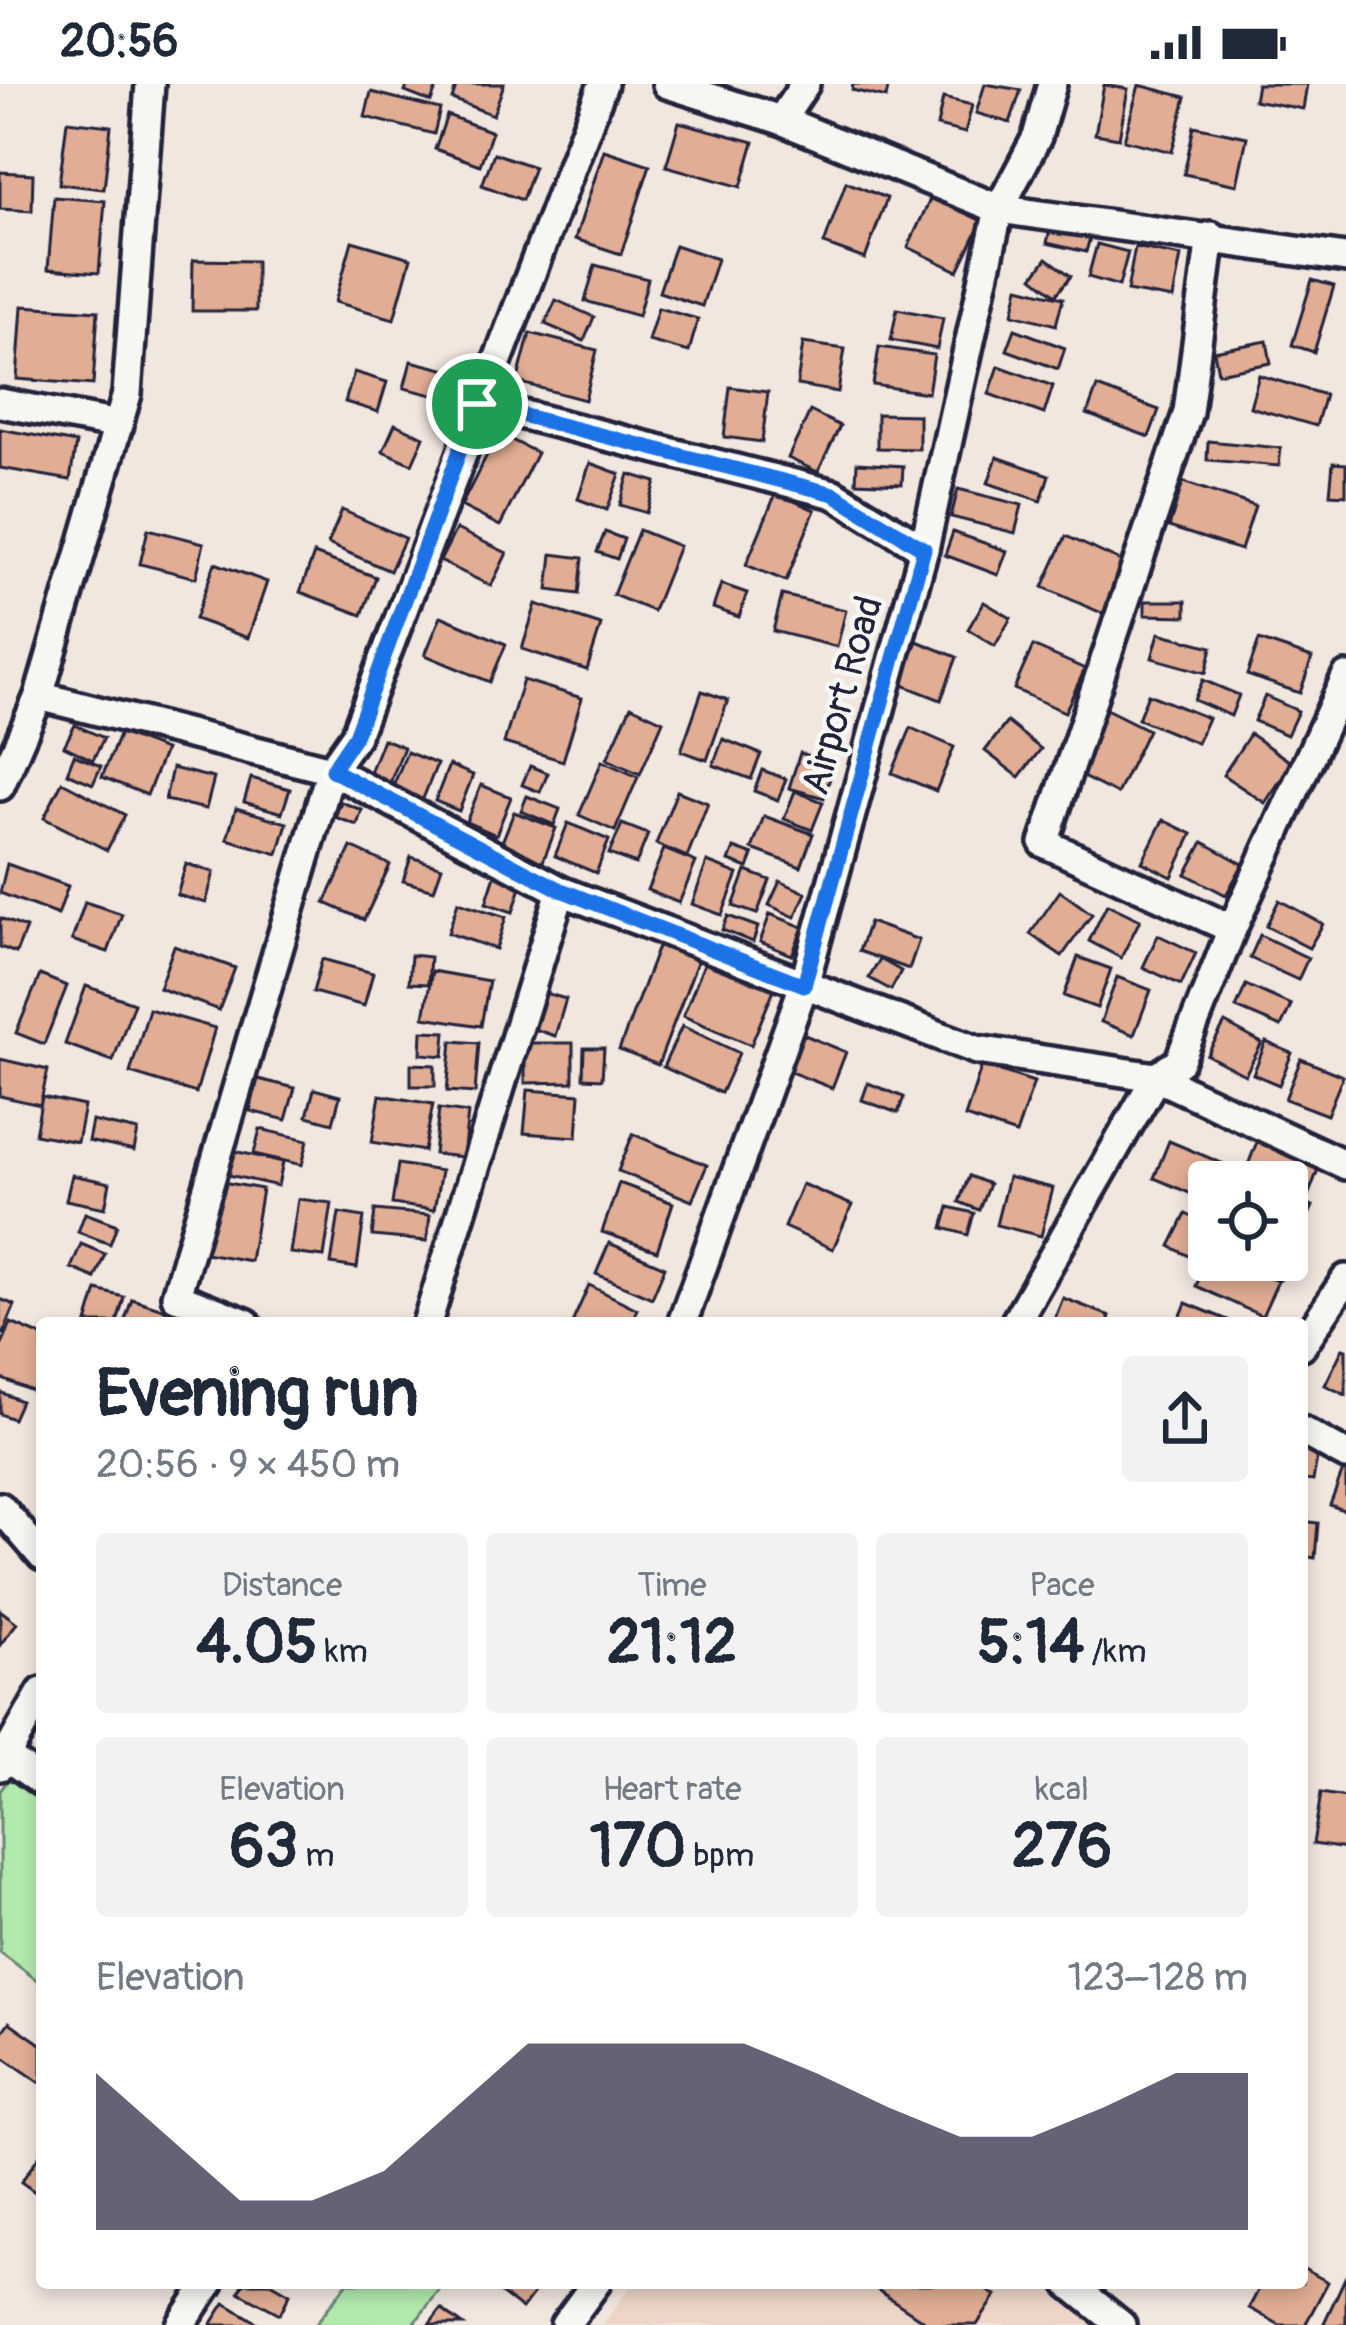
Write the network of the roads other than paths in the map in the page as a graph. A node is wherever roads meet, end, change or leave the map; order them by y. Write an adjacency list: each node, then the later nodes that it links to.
1 (150, 84): 12 (street)
2 (604, 84): 11 (street)
3 (667, 84): 6 (street)
4 (805, 84): 6 (street)
5 (1052, 84): 7 (street, Airport Road)
6 (781, 120): 7 (street)
7 (999, 209): 8 (street); 13 (street, Airport Road)
8 (1211, 236): 9 (street); 19 (street)
9 (1346, 258)
10 (0, 404): 12 (street)
11 (477, 404): 13 (street); 16 (street)
12 (119, 425): 15 (street)
13 (924, 549): 20 (street, Airport Road)
14 (1346, 677): 19 (street)
15 (39, 696): 16 (street); 17 (street)
16 (332, 770): 18 (street); 24 (street)
17 (0, 786)
18 (561, 890): 20 (street); 25 (street)
19 (1232, 929): 21 (street)
20 (804, 985): 21 (street); 26 (street, Airport Road)
21 (1156, 1077): 22 (street); 27 (street)
22 (1346, 1165)
23 (1346, 1279): 28 (street)
24 (230, 1317)
25 (429, 1317)
26 (684, 1317)
27 (1018, 1317)
28 (1308, 1336)
29 (1308, 1434): 30 (street)
30 (1346, 1455)
31 (0, 1508): 32 (street)
32 (36, 1549)
33 (36, 1702): 34 (street)
34 (2, 1758): 35 (street)
35 (36, 1778)
36 (204, 2289): 39 (street)
37 (592, 2289): 40 (street)
38 (1076, 2289): 41 (street)
39 (181, 2325)
40 (565, 2325)
41 (1121, 2325)

